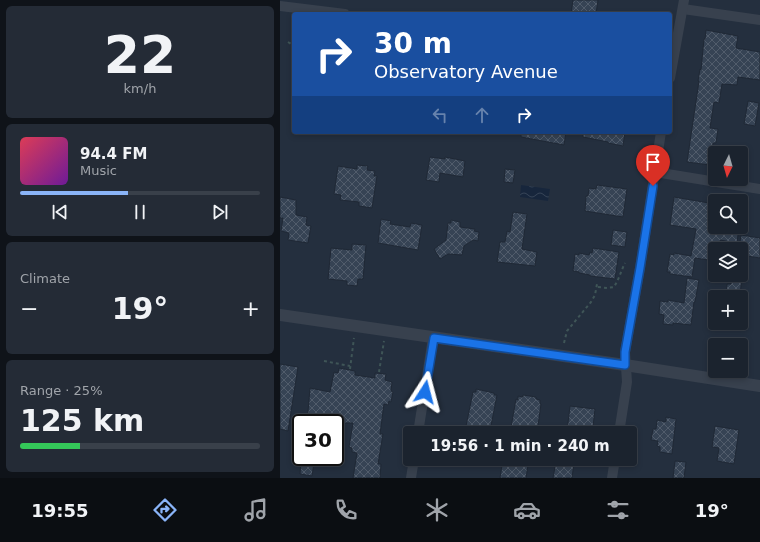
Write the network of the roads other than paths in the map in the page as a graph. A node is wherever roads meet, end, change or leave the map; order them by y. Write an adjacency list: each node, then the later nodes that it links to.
1 (683, 4): 4 (street); 5 (street)
2 (280, 6): 3 (street)
3 (329, 12)
4 (760, 20)
5 (672, 67)
6 (661, 134): 7 (street)
7 (655, 172): 8 (street); 11 (street)
8 (760, 189)
9 (280, 315): 10 (street)
10 (434, 338): 11 (street); 13 (street)
11 (625, 365): 12 (street); 14 (street)
12 (760, 386)
13 (419, 426)
14 (620, 426)
15 (413, 466): 17 (street)
16 (614, 466): 18 (street)
17 (411, 478)
18 (612, 478)

